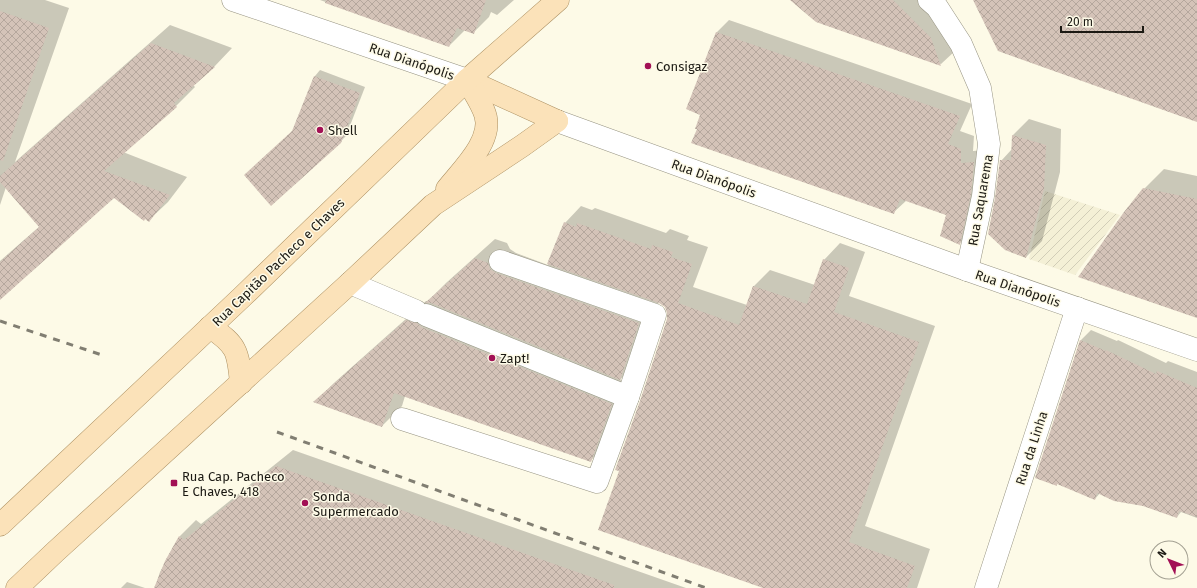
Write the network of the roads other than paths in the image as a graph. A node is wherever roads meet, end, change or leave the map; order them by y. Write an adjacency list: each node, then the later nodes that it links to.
1 (233, 0): 4 (street, Rua Dianópolis)
2 (558, 0): 4 (main road, Rua Capitão Pacheco e Chaves)
3 (929, 0): 8 (street, Rua Saquarema)
4 (467, 80): 5 (main road, Rua Dianópolis); 6 (main road); 11 (main road, Rua Capitão Pacheco e Chaves)
5 (557, 121): 6 (main road); 8 (street, Rua Dianópolis)
6 (433, 205): 9 (main road)
7 (500, 261): 14 (street)
8 (967, 270): 10 (street, Rua Dianópolis)
9 (350, 283): 13 (main road); 14 (street)
10 (1077, 308): 12 (street, Rua Dianópolis); 18 (street, Rua da Linha)
11 (210, 327): 13 (main road); 16 (main road, Rua Capitão Pacheco e Chaves)
12 (1197, 350)
13 (241, 383): 17 (main road)
14 (628, 397): 15 (street)
15 (402, 419)
16 (0, 525)
17 (17, 588)
18 (986, 588)

